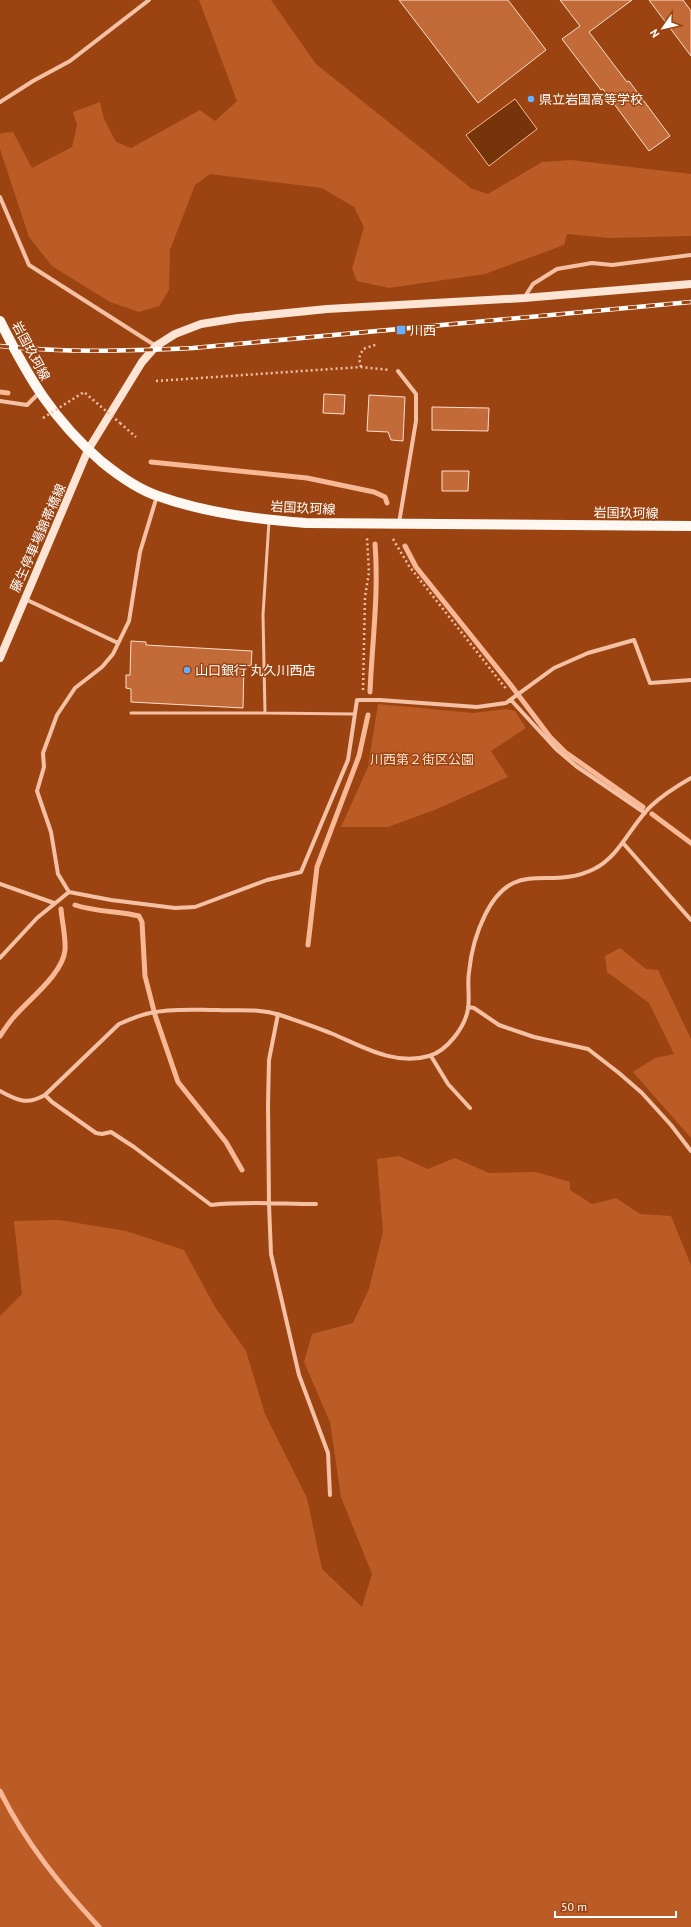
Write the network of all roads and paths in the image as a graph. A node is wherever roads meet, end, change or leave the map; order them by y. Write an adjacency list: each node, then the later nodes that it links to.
1 (149, 0): 2 (street)
2 (0, 102)
3 (0, 198): 9 (street)
4 (691, 255): 6 (street)
5 (691, 284): 6 (street, 藤生停車場錦帯橋線)
6 (524, 298): 9 (street, 藤生停車場錦帯橋線)
7 (0, 321): 13 (main road, 岩国玖珂線)
8 (378, 344): 10 (path)
9 (156, 346): 17 (street, 藤生停車場錦帯橋線)
10 (361, 367): 11 (path); 12 (path)
11 (398, 371): 20 (street)
12 (156, 381)
13 (39, 393): 14 (street); 17 (main road, 岩国玖珂線)
14 (0, 401)
15 (43, 418): 16 (path, bridge)
16 (136, 437)
17 (88, 450): 18 (main road, 岩国玖珂線); 24 (street, 藤生停車場錦帯橋線)
18 (157, 496): 19 (main road, 岩国玖珂線); 25 (street)
19 (269, 520): 20 (main road, 岩国玖珂線); 31 (lane)
20 (399, 524): 21 (main road, 岩国玖珂線)
21 (691, 526)
22 (367, 538): 28 (path)
23 (394, 539): 29 (path)
24 (24, 599): 25 (street); 26 (street, 藤生停車場錦帯橋線)
25 (118, 643): 37 (street)
26 (0, 656)
27 (691, 680): 29 (street)
28 (364, 699): 29 (street); 32 (street)
29 (512, 699): 34 (street)
30 (131, 713): 31 (lane)
31 (265, 714): 32 (lane)
32 (354, 714): 37 (street)
33 (691, 778): 34 (street)
34 (645, 813): 35 (street)
35 (623, 843): 39 (street); 41 (street)
36 (0, 884): 38 (street)
37 (69, 892): 38 (street)
38 (54, 903): 40 (street)
39 (691, 920)
40 (0, 958)
41 (468, 1007): 43 (street); 47 (street)
42 (278, 1014): 43 (street); 45 (street); 48 (street)
43 (431, 1056): 46 (street)
44 (0, 1091): 45 (street)
45 (45, 1095): 48 (street)
46 (470, 1108)
47 (691, 1152)
48 (269, 1204): 49 (street); 50 (street)
49 (316, 1204)
50 (330, 1495)

